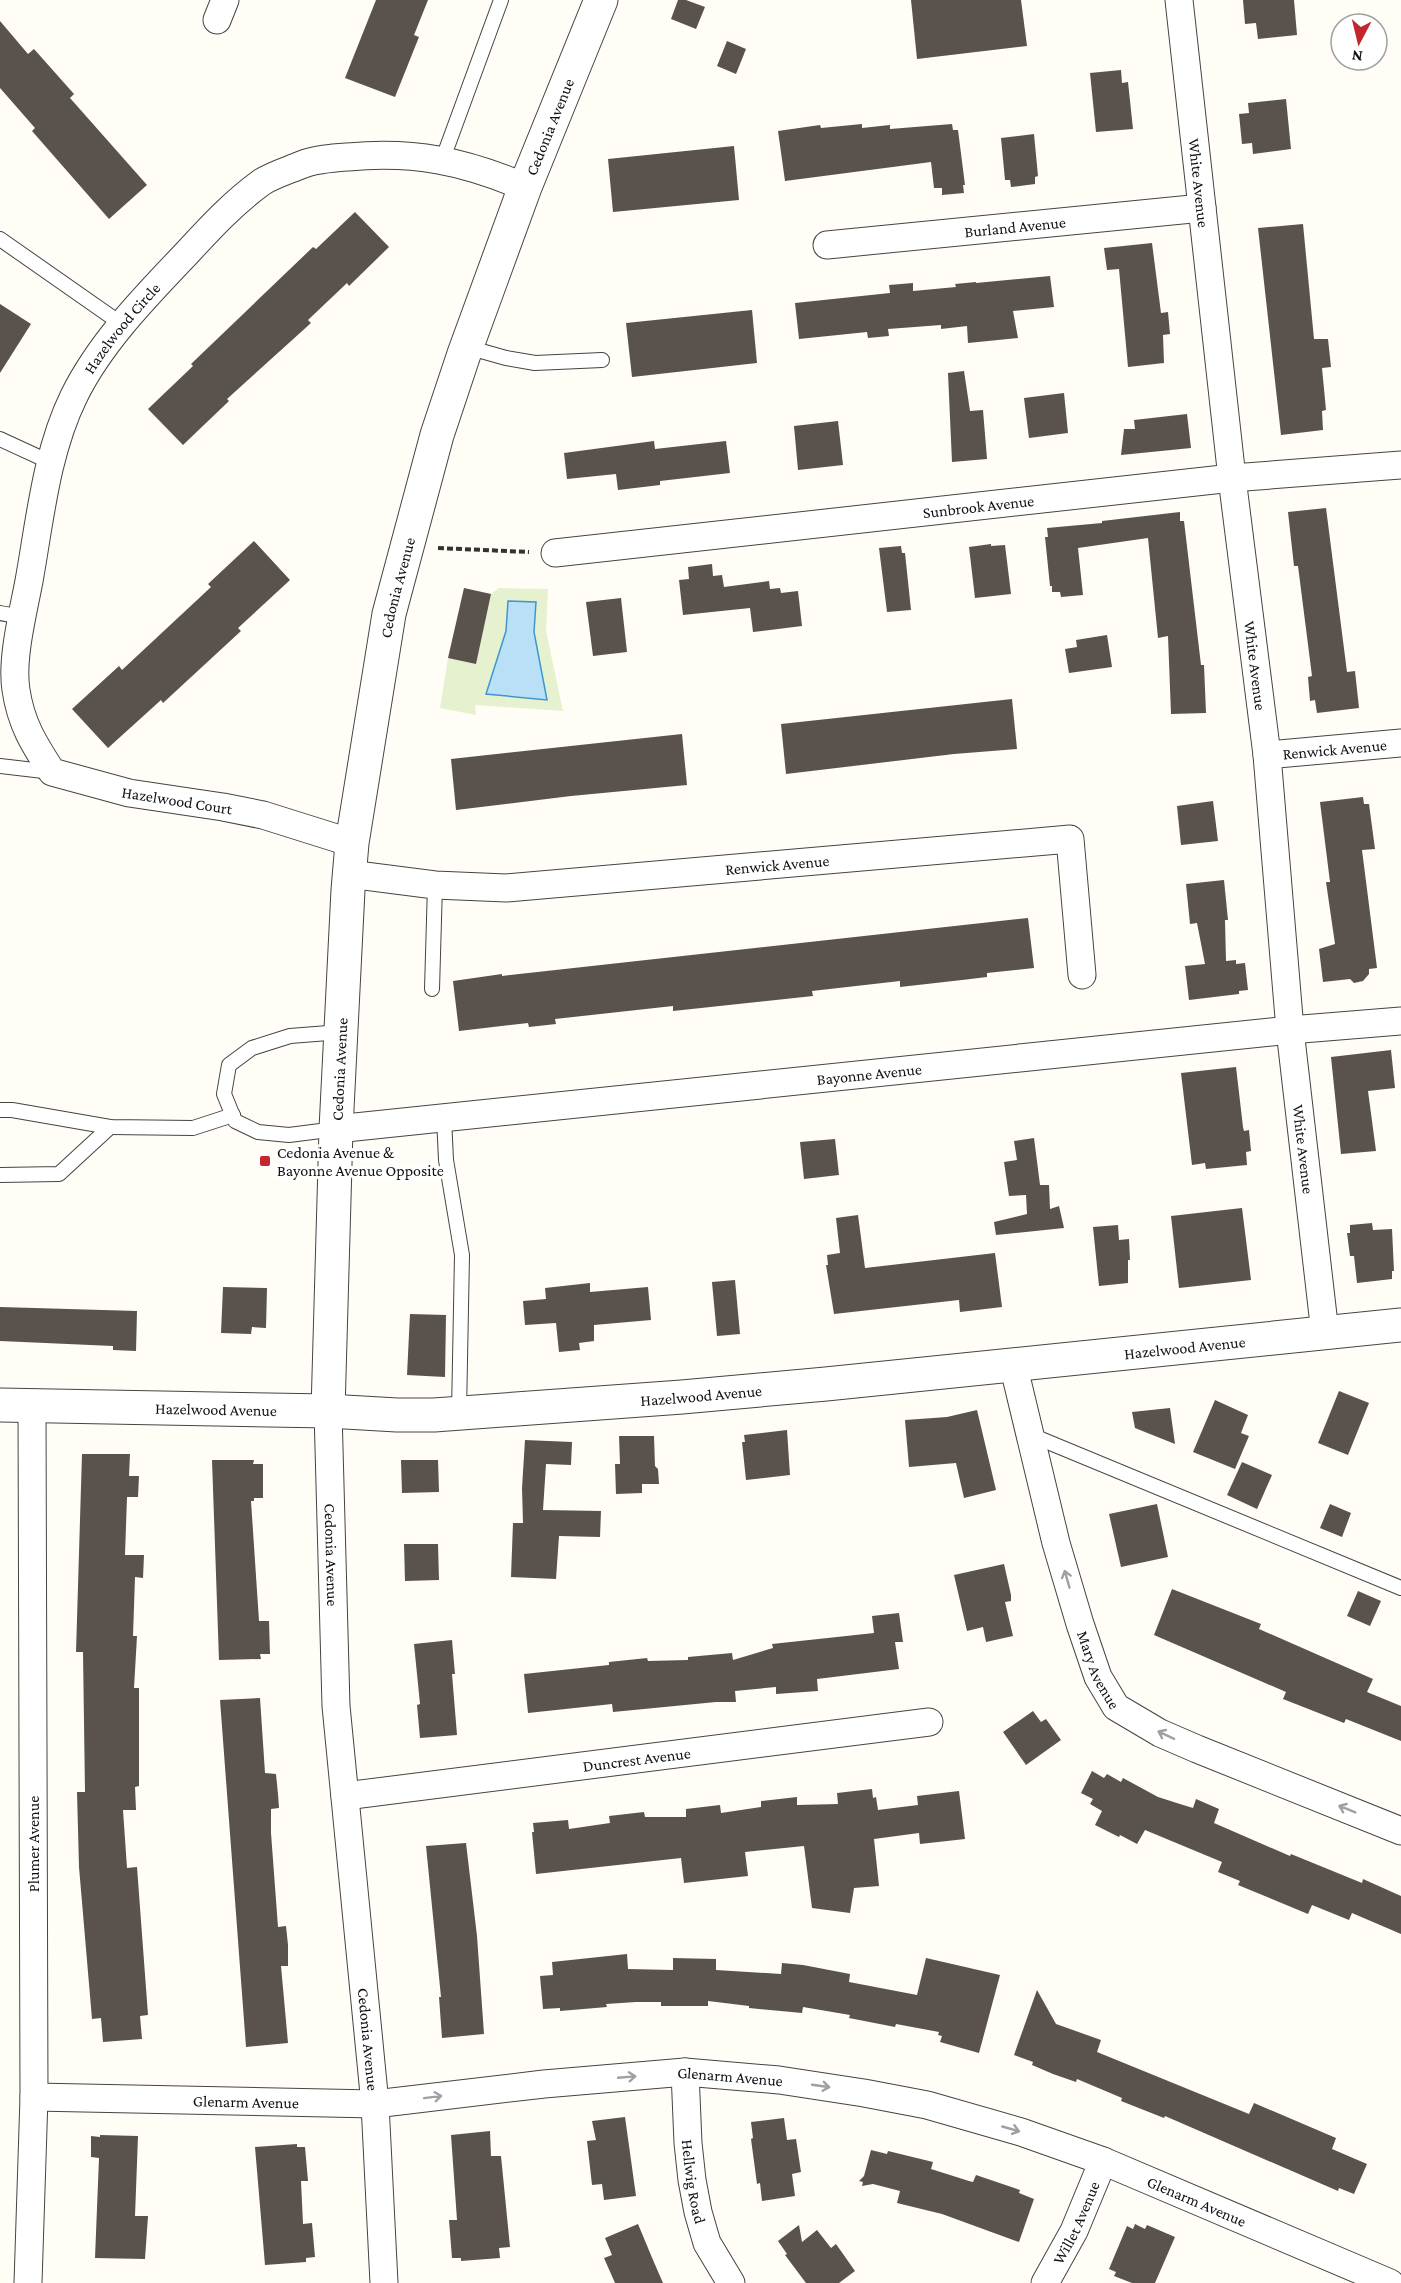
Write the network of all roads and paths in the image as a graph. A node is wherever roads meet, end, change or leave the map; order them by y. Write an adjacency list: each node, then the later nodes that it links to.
1 (501, 0): 4 (lane)
2 (601, 0): 5 (street, Cedonia Avenue)
3 (1179, 0): 6 (street, White Avenue)
4 (442, 161): 5 (street, Hazelwood Circle); 9 (street, Hazelwood Circle)
5 (525, 187): 10 (street, Cedonia Avenue)
6 (1202, 208): 8 (street, Burland Avenue); 15 (street, White Avenue)
7 (0, 239): 9 (lane)
8 (827, 245)
9 (123, 325): 13 (street, Hazelwood Circle)
10 (467, 347): 11 (lane); 16 (street, Cedonia Avenue)
11 (602, 360)
12 (0, 439): 13 (lane)
13 (52, 463): 18 (street, Hazelwood Circle)
14 (1401, 465): 15 (street, Sunbrook Avenue)
15 (1232, 478): 17 (street, Sunbrook Avenue); 20 (street, White Avenue)
16 (407, 546): 17 (path); 23 (street, Cedonia Avenue)
17 (555, 554)
18 (11, 615): 22 (street, Hazelwood Circle)
19 (1401, 743): 20 (street, Renwick Avenue)
20 (1267, 755): 28 (street, White Avenue)
21 (0, 766): 22 (lane, Hazelwood Court)
22 (52, 772): 23 (street, Hazelwood Court)
23 (350, 859): 24 (street, Renwick Avenue); 29 (street, Cedonia Avenue)
24 (435, 885): 25 (street, Renwick Avenue); 26 (lane)
25 (1082, 975)
26 (432, 989)
27 (1401, 1021): 28 (street, Bayonne Avenue)
28 (1290, 1030): 32 (street, Bayonne Avenue); 37 (street, White Avenue)
29 (341, 1032): 31 (lane); 34 (street, Cedonia Avenue)
30 (0, 1110): 33 (lane)
31 (233, 1115): 33 (lane); 34 (lane)
32 (444, 1118): 34 (street, Bayonne Avenue); 41 (lane)
33 (110, 1127): 35 (lane)
34 (336, 1129): 40 (street, Cedonia Avenue)
35 (0, 1175)
36 (1401, 1325): 37 (street, Hazelwood Avenue)
37 (1325, 1333): 38 (street, Hazelwood Avenue)
38 (1013, 1364): 41 (street, Hazelwood Avenue); 42 (street, Mary Avenue)
39 (16, 1405): 40 (street, Hazelwood Avenue); 48 (street, Plumer Avenue)
40 (328, 1411): 41 (street, Hazelwood Avenue); 45 (street, Cedonia Avenue)
41 (459, 1413)
42 (1031, 1435): 43 (lane); 46 (street, Mary Avenue, one-way to 42)
43 (1401, 1588)
44 (929, 1722): 45 (street, Duncrest Avenue)
45 (345, 1796): 49 (street, Cedonia Avenue)
46 (1401, 1831)
47 (685, 2072): 49 (street, Glenarm Avenue, one-way to 47); 50 (street, Glenarm Avenue, one-way to 50); 54 (street, Hellwig Road)
48 (34, 2097): 49 (street, Glenarm Avenue); 52 (street, Plumer Avenue)
49 (375, 2104): 53 (street, Cedonia Avenue)
50 (1103, 2161): 51 (street, Glenarm Avenue); 55 (street, Willet Avenue)
51 (1386, 2282)
52 (28, 2283)
53 (384, 2283)
54 (731, 2283)
55 (1045, 2283)

